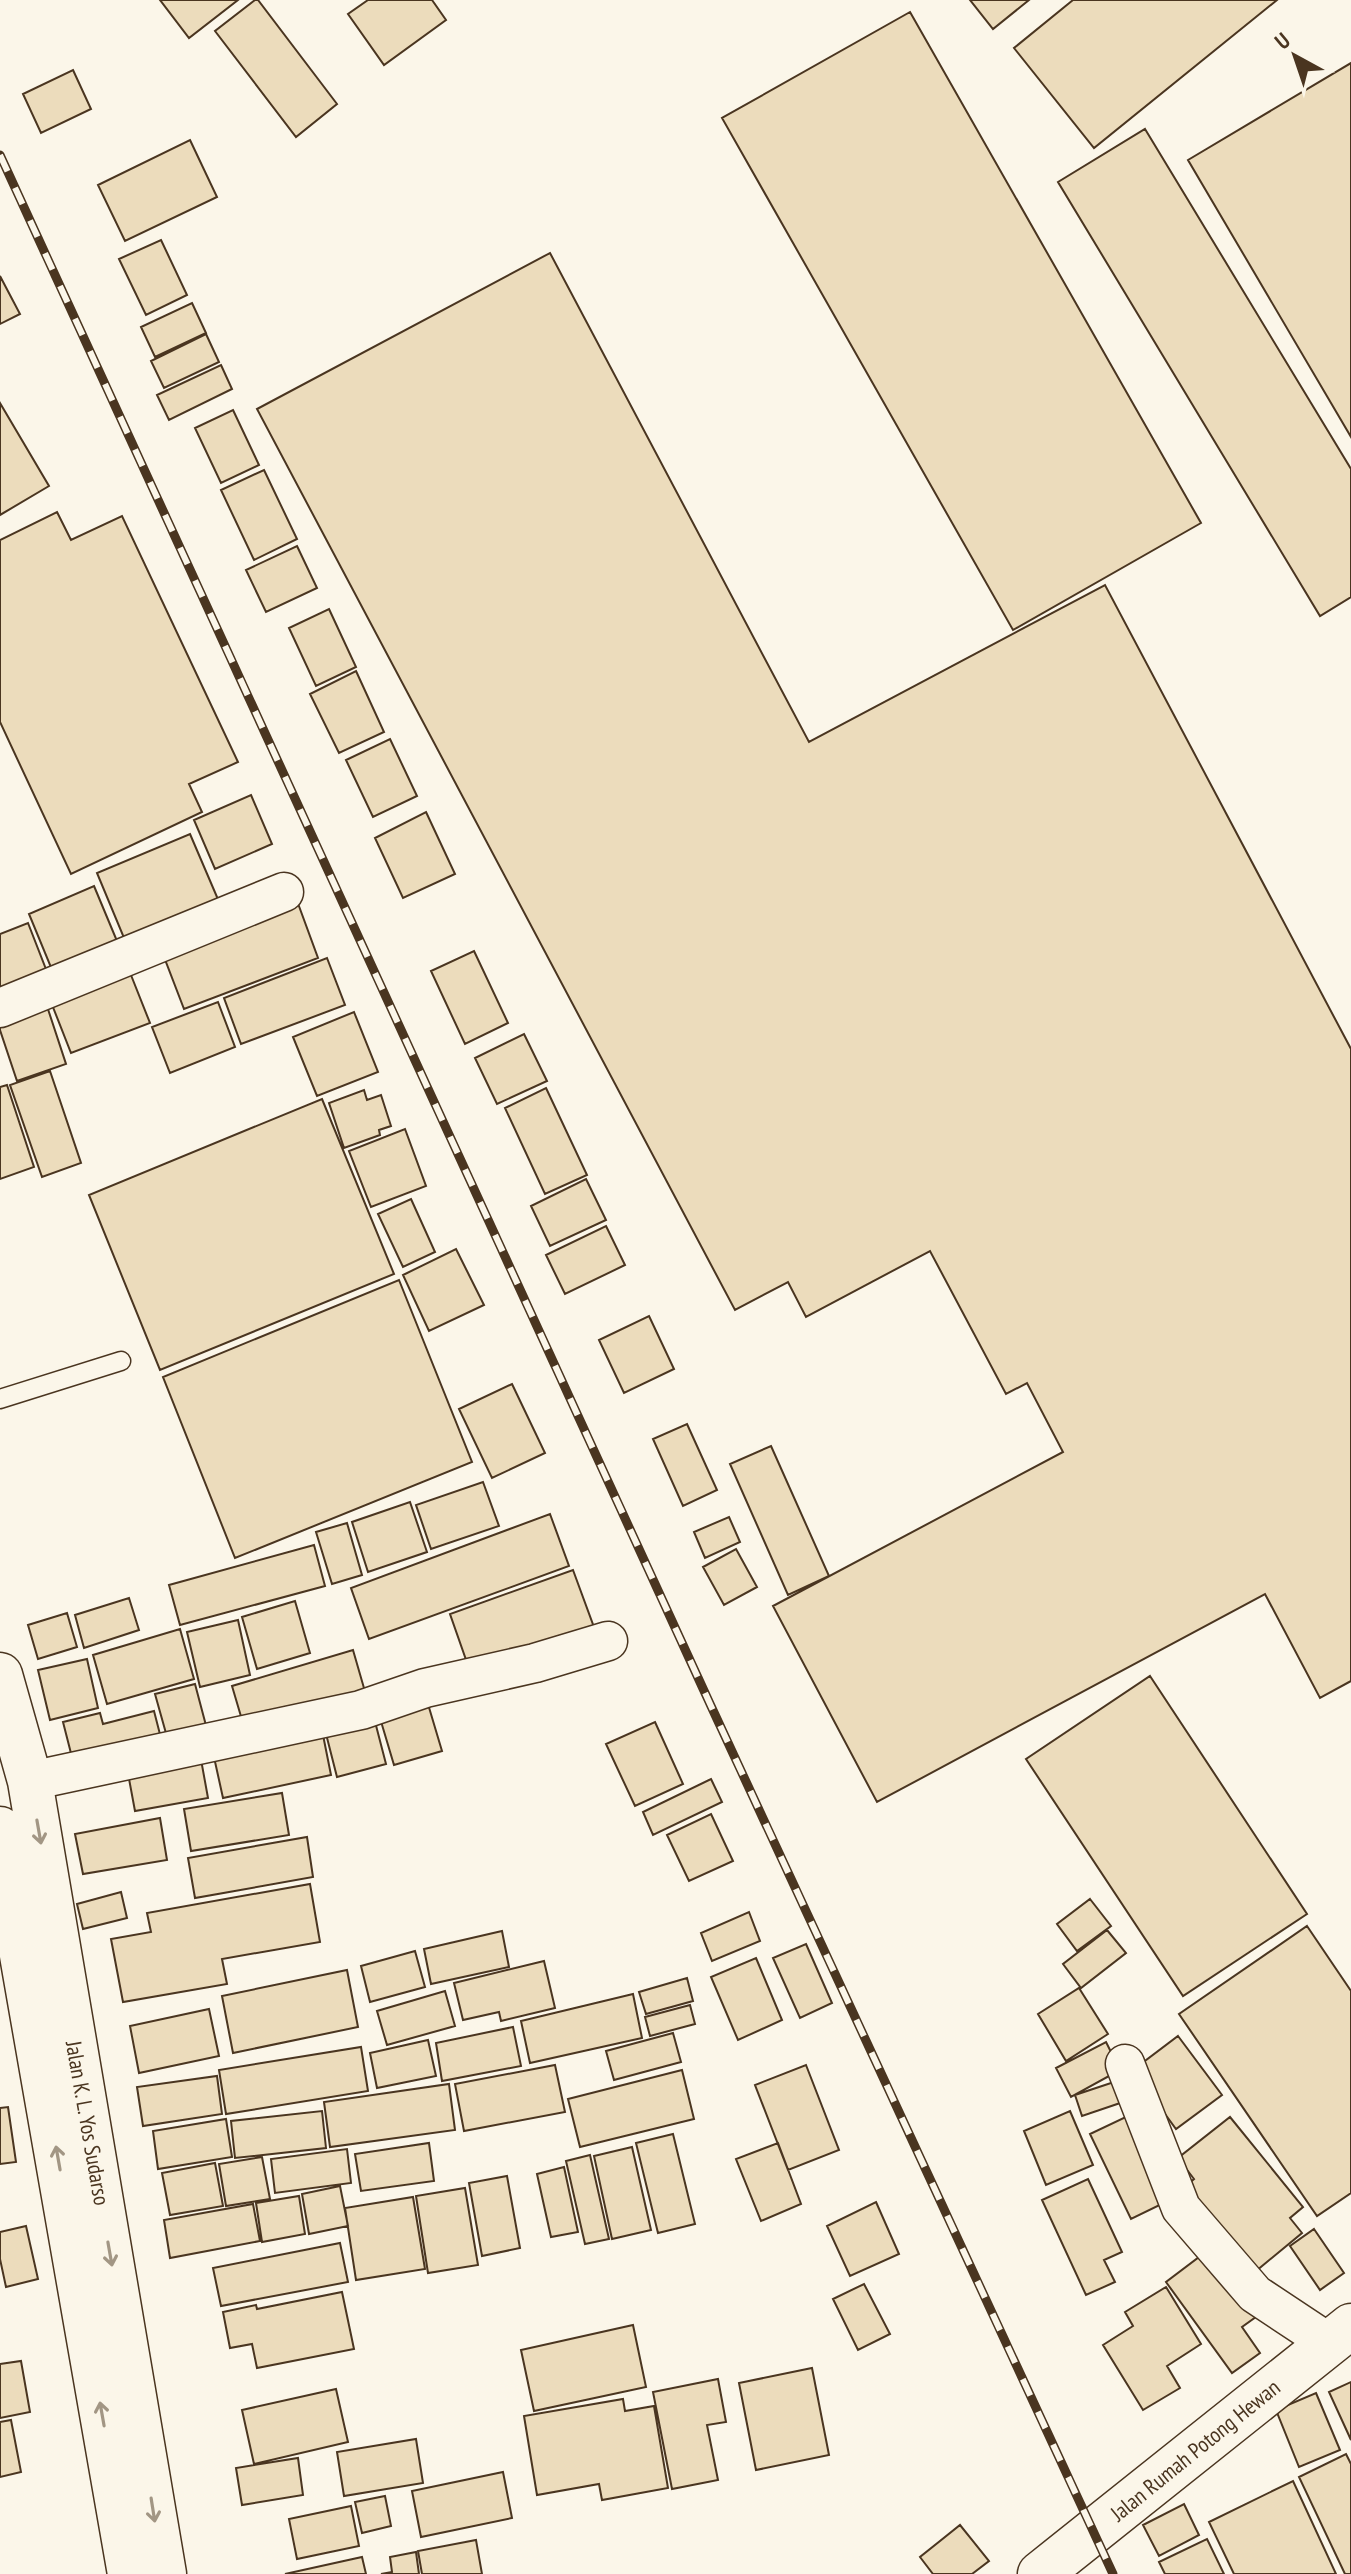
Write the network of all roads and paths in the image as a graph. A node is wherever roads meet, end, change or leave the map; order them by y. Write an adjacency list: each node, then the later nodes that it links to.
1 (284, 892): 2 (street)
2 (0, 1008)
3 (121, 1361): 4 (lane)
4 (0, 1399)
5 (608, 1641): 7 (street)
6 (0, 1675): 7 (main road, Jalan K. L. Yos Sudarso)
7 (30, 1781): 12 (main road, Jalan K. L. Yos Sudarso, one-way to 12)
8 (0, 1829): 11 (main road, Jalan K. L. Yos Sudarso, one-way to 8)
9 (1125, 2064): 10 (street)
10 (1340, 2334): 13 (main road, Jalan Rumah Potong Hewan)
11 (130, 2574)
12 (164, 2574)
13 (1040, 2574)

